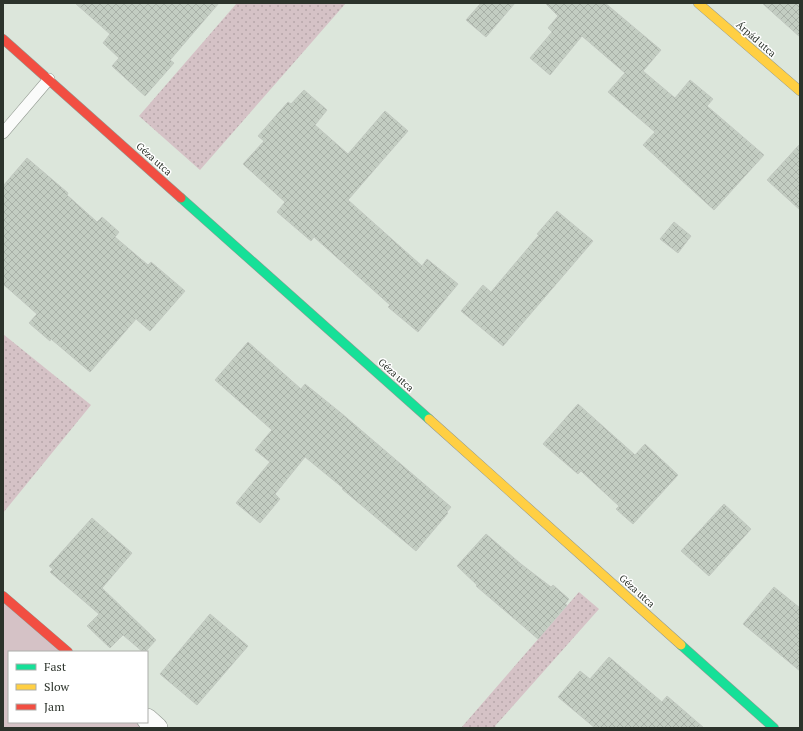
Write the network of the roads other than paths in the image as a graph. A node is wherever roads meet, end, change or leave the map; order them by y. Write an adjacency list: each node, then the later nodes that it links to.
1 (698, 3): 4 (street, Árpád utca)
2 (3, 39): 3 (street, Géza utca)
3 (49, 79): 5 (lane); 10 (street, Géza utca)
4 (800, 91)
5 (3, 134)
6 (3, 596): 7 (street)
7 (67, 651)
8 (148, 720): 9 (street)
9 (157, 728)
10 (774, 728)

